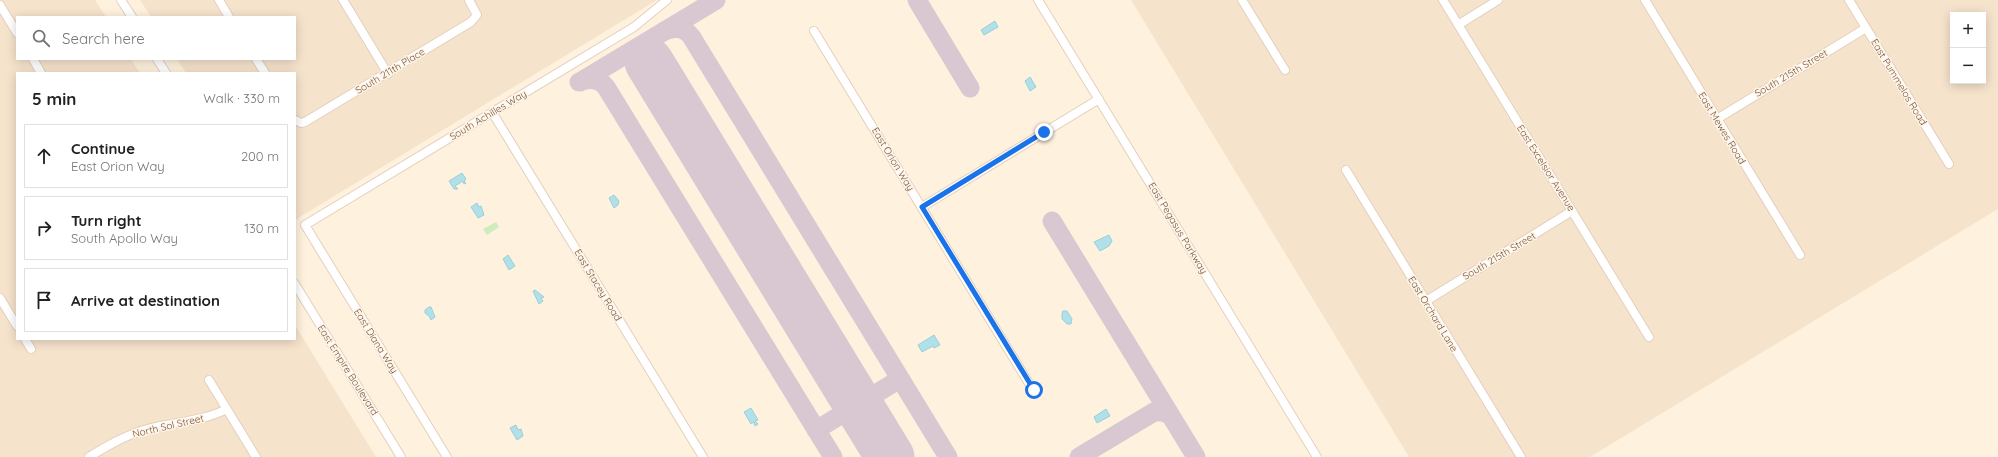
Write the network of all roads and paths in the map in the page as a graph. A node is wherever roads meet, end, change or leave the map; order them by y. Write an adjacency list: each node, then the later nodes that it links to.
1 (121, 0): 13 (street)
2 (219, 0): 14 (street)
3 (343, 0): 26 (street)
4 (469, 0): 26 (street, South 211th Place)
5 (667, 0): 28 (street, South Achilles Way)
6 (1038, 0): 27 (street, East Pegasus Parkway)
7 (1242, 0): 22 (street)
8 (1443, 0): 15 (street, East Excelsior Avenue)
9 (1498, 0): 15 (street)
10 (1645, 0): 29 (street, East Mewes Road)
11 (1849, 0): 16 (street, East Pummelos Road)
12 (0, 5): 17 (street)
13 (131, 16)
14 (228, 16)
15 (1458, 24): 34 (street, East Excelsior Avenue)
16 (1866, 28): 29 (street, South 215th Street); 31 (street, East Pummelos Road)
17 (16, 31)
18 (814, 31): 33 (street, East Orion Way)
19 (34, 60): 23 (street)
20 (159, 60): 24 (street)
21 (257, 60): 25 (street)
22 (1285, 70)
23 (40, 72)
24 (165, 72)
25 (264, 72)
26 (388, 74): 30 (street, South 211th Place)
27 (1099, 99): 33 (street); 52 (street, East Pegasus Parkway)
28 (492, 112): 35 (street, South Achilles Way); 51 (street, East Stacey Road)
29 (1717, 119): 36 (street, East Mewes Road)
30 (298, 122)
31 (1949, 164)
32 (1346, 170): 39 (street, East Orchard Lane)
33 (922, 207): 45 (street, East Orion Way)
34 (1572, 211): 39 (street, South 215th Street); 41 (street, East Excelsior Avenue)
35 (305, 225): 50 (street, East Diana Way)
36 (1800, 255)
37 (296, 286): 49 (street, East Empire Boulevard)
38 (0, 298): 40 (street)
39 (1426, 301): 53 (street, East Orchard Lane)
40 (16, 324)
41 (1649, 337)
42 (26, 340): 43 (street)
43 (31, 349)
44 (209, 380): 46 (street)
45 (1034, 390)
46 (227, 409): 47 (street, North Sol Street); 48 (street)
47 (89, 457)
48 (256, 457)
49 (401, 457)
50 (447, 457)
51 (703, 457)
52 (1317, 457)
53 (1521, 457)

